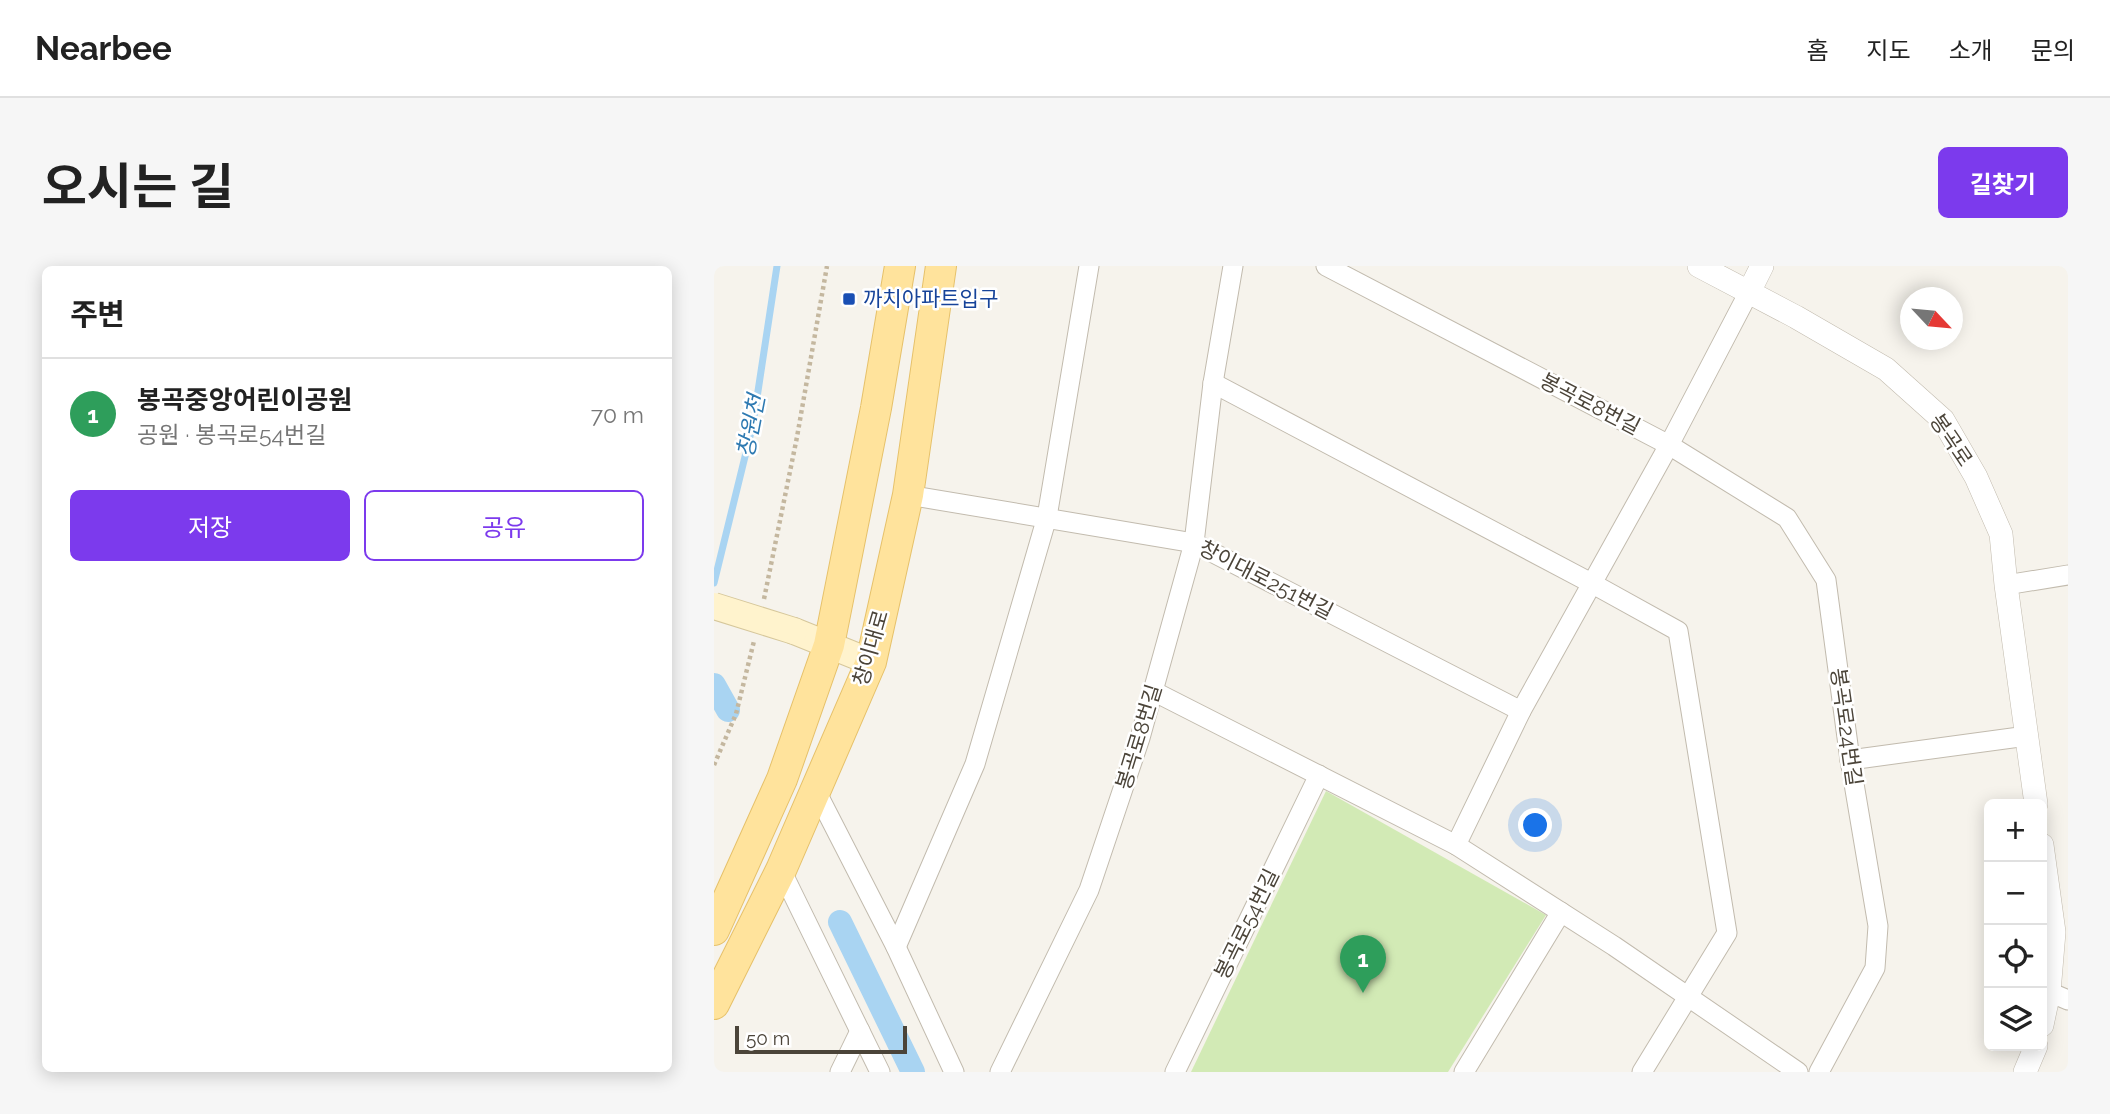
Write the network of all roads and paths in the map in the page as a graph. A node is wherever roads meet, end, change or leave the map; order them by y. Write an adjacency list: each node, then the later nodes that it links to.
1 (827, 266): 19 (path)
2 (900, 266): 21 (main road, 창이대로)
3 (942, 266): 12 (main road, 창이대로)
4 (1089, 266): 13 (street)
5 (1233, 266): 10 (street, 봉곡로8번길)
6 (1326, 266): 11 (street, 봉곡로8번길)
7 (1699, 266): 9 (street, 봉곡로)
8 (1762, 266): 9 (street)
9 (1749, 292): 11 (street); 17 (street, 봉곡로)
10 (1213, 383): 14 (street, 봉곡로8번길); 16 (street)
11 (1669, 445): 16 (street); 26 (street, 봉곡로24번길)
12 (908, 495): 13 (street, 창이대로251번길); 22 (main road, 창이대로)
13 (1047, 517): 14 (street, 창이대로251번길); 36 (street)
14 (1194, 543): 23 (street, 봉곡로8번길); 24 (street, 창이대로251번길)
15 (2068, 575): 17 (street)
16 (1593, 584): 24 (street); 38 (street)
17 (2006, 585): 25 (street, 봉곡로)
18 (714, 606): 21 (main road, bridge)
19 (761, 611)
20 (755, 636): 27 (path)
21 (829, 645): 22 (main road); 35 (main road, 창이대로)
22 (871, 662): 29 (main road, 창이대로)
23 (1153, 691): 28 (street); 46 (street, 봉곡로8번길)
24 (1521, 711): 31 (street)
25 (2027, 736): 26 (street); 30 (street, 봉곡로)
26 (1850, 760): 51 (street, 봉곡로24번길)
27 (714, 765)
28 (1319, 775): 31 (street); 47 (street, 봉곡로54번길)
29 (816, 790): 33 (main road, 창이대로); 36 (street)
30 (2035, 799)
31 (1456, 845): 34 (street)
32 (2044, 862): 37 (street)
33 (781, 870): 39 (main road, 창이대로); 41 (street)
34 (1561, 912): 38 (street); 48 (street)
35 (714, 930)
36 (896, 947): 45 (street)
37 (2058, 996): 40 (street)
38 (1689, 999): 49 (street); 50 (street)
39 (714, 1004)
40 (2047, 1016)
41 (860, 1031): 43 (street); 44 (street)
42 (2034, 1051): 52 (street)
43 (840, 1072)
44 (880, 1072)
45 (954, 1072)
46 (1000, 1072)
47 (1175, 1072)
48 (1464, 1072)
49 (1642, 1072)
50 (1798, 1072)
51 (1819, 1072)
52 (2025, 1072)

